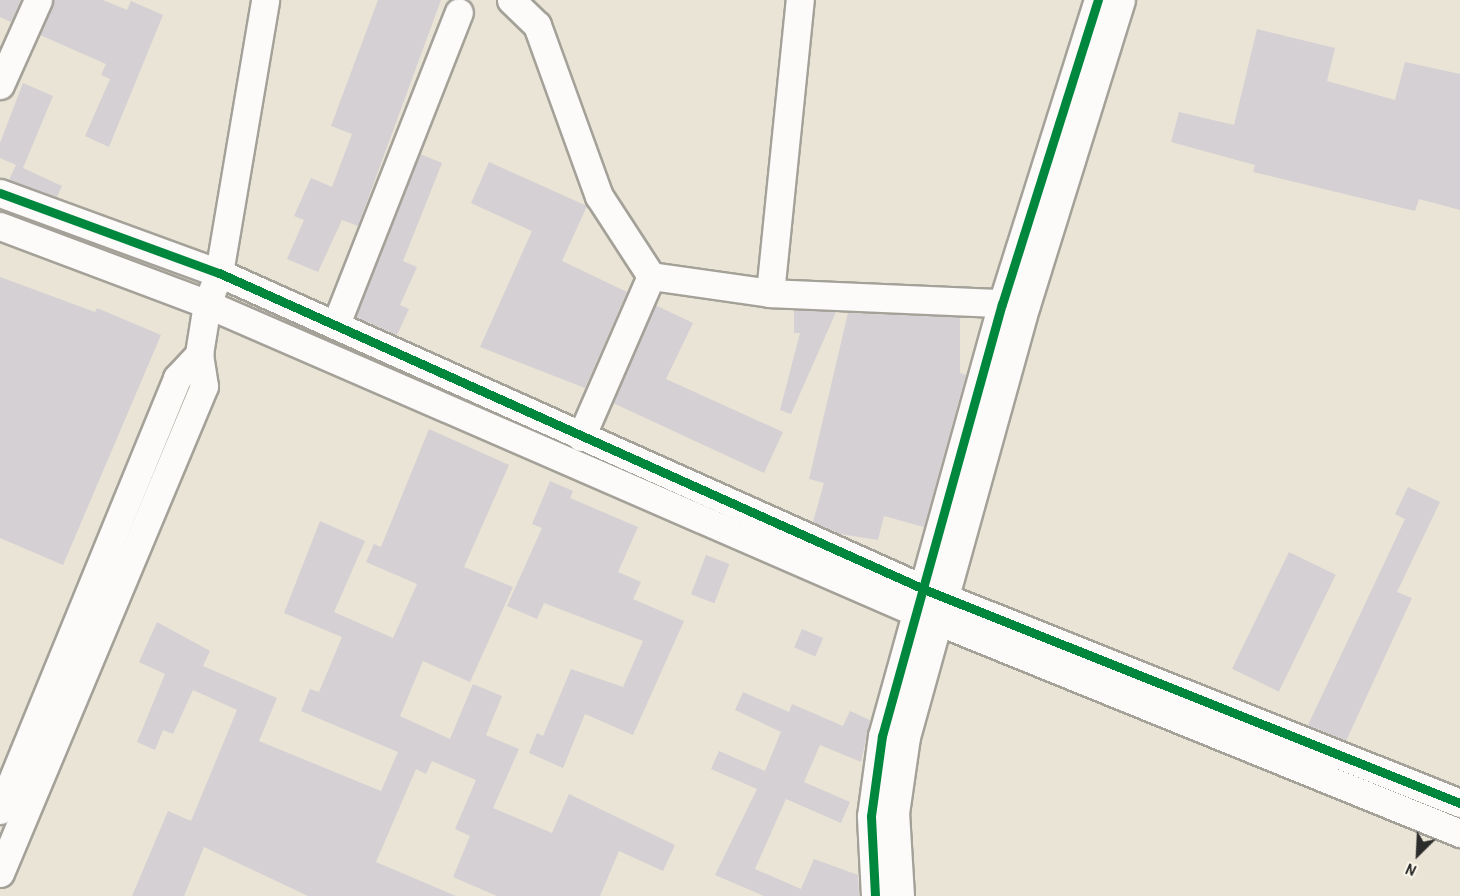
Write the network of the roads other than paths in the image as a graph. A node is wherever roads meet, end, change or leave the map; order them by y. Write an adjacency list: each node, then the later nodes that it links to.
1 (38, 0): 8 (street)
2 (265, 0): 11 (street)
3 (511, 0): 12 (street)
4 (800, 0): 13 (street)
5 (1098, 0): 15 (street)
6 (1121, 0): 15 (street)
7 (459, 12): 16 (street)
8 (0, 85)
9 (0, 193): 11 (street)
10 (0, 226): 14 (street)
11 (219, 273): 14 (street); 16 (street)
12 (651, 276): 13 (street); 17 (street)
13 (770, 293): 15 (street)
14 (207, 304): 18 (street); 19 (street)
15 (1014, 304): 18 (street)
16 (336, 324): 17 (street)
17 (581, 437): 18 (street)
18 (932, 606): 20 (street); 22 (street); 24 (street); 25 (street)
19 (30, 771): 21 (street); 23 (street)
20 (1460, 803)
21 (0, 810)
22 (1460, 833)
23 (0, 873)
24 (875, 896)
25 (900, 896)

